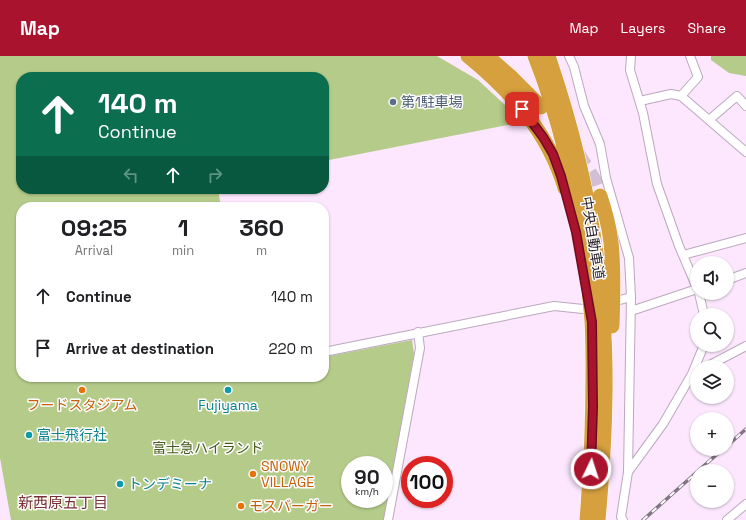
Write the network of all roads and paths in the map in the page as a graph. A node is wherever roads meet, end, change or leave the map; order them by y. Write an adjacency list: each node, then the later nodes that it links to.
1 (468, 56): 25 (highway)
2 (487, 56): 10 (highway)
3 (535, 56): 25 (highway, 中央自動車道)
4 (548, 56): 32 (highway, 中央自動車道)
5 (569, 56): 21 (street)
6 (631, 56): 9 (street)
7 (690, 56): 8 (street)
8 (681, 96): 9 (street); 12 (street)
9 (640, 101): 16 (street)
10 (541, 106)
11 (746, 106): 12 (street)
12 (708, 120): 13 (street)
13 (746, 152)
14 (600, 196): 32 (highway)
15 (746, 238): 16 (street)
16 (683, 255): 17 (street)
17 (690, 272)
18 (746, 273): 19 (street)
19 (734, 277)
20 (690, 291): 24 (street)
21 (631, 297): 22 (street); 24 (street)
22 (620, 300)
23 (583, 309): 26 (street)
24 (631, 312): 31 (street)
25 (592, 322): 35 (highway, 中央自動車道)
26 (418, 332): 28 (street); 34 (street)
27 (746, 346): 29 (street)
28 (329, 351)
29 (719, 360)
30 (690, 381): 31 (street)
31 (628, 472): 37 (street)
32 (600, 499): 36 (highway, 中央自動車道)
33 (746, 504): 38 (street)
34 (388, 520)
35 (587, 520)
36 (598, 520)
37 (623, 520)
38 (727, 520)

